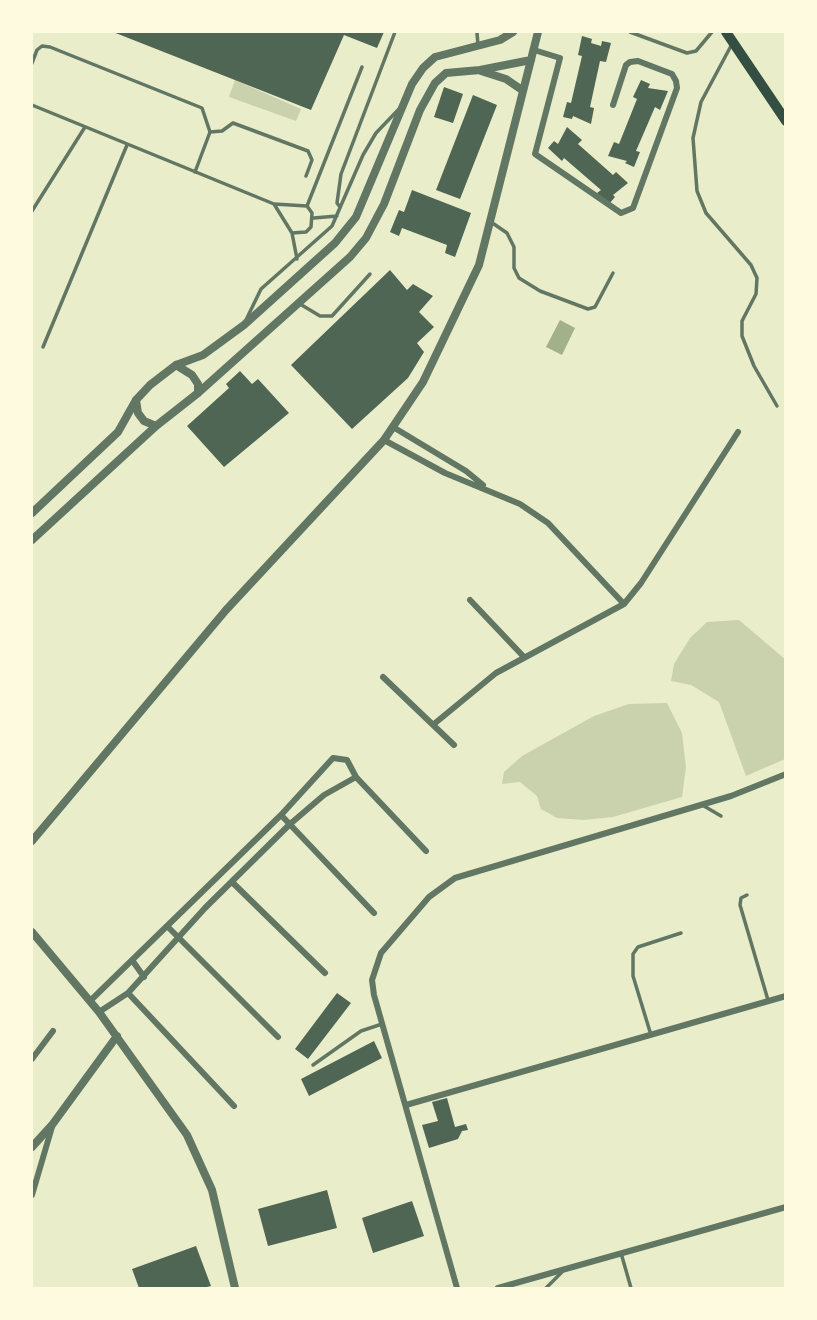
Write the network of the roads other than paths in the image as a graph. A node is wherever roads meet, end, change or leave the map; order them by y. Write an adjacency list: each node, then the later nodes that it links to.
1 (395, 32): 27 (lane)
2 (477, 32): 9 (lane)
3 (513, 32): 9 (street)
4 (538, 32): 10 (street)
5 (630, 32): 6 (lane)
6 (712, 32)
7 (726, 32): 8 (highway)
8 (733, 43): 19 (highway); 42 (lane)
9 (478, 47): 16 (street)
10 (534, 50): 11 (street); 18 (street)
11 (531, 60): 14 (street); 15 (street)
12 (32, 63): 21 (lane)
13 (362, 66): 26 (lane)
14 (480, 70): 15 (street); 36 (street)
15 (522, 90): 31 (street)
16 (404, 103): 27 (lane); 37 (street)
17 (32, 105): 20 (lane)
18 (613, 105)
19 (784, 118)
20 (85, 127): 22 (lane); 28 (lane)
21 (210, 132): 23 (lane); 24 (lane)
22 (128, 144): 23 (lane); 38 (lane)
23 (195, 172): 25 (lane)
24 (306, 176)
25 (274, 204): 26 (lane); 32 (lane)
26 (307, 206): 30 (lane)
27 (341, 208): 29 (lane)
28 (32, 211)
29 (337, 216): 30 (lane); 33 (lane)
30 (314, 218): 32 (lane)
31 (491, 222): 34 (lane); 44 (street)
32 (292, 233): 33 (lane)
33 (297, 258): 37 (lane)
34 (613, 273)
35 (370, 274): 36 (lane)
36 (298, 303): 40 (street)
37 (244, 325): 39 (street)
38 (43, 346)
39 (176, 365): 40 (street); 41 (street)
40 (198, 393): 43 (street)
41 (136, 400): 43 (street); 48 (street)
42 (776, 406)
43 (156, 426): 49 (street)
44 (393, 427): 46 (street); 47 (street)
45 (737, 432): 51 (street)
46 (384, 440): 47 (street); 62 (street)
47 (484, 486): 51 (street)
48 (32, 513)
49 (32, 540)
50 (470, 600): 52 (street)
51 (624, 604): 52 (street)
52 (523, 656): 54 (street)
53 (383, 677): 54 (street)
54 (434, 724): 55 (street)
55 (454, 745)
56 (786, 774): 58 (street)
57 (356, 776): 59 (street); 61 (street); 63 (street)
58 (702, 804): 60 (lane); 81 (street)
59 (281, 815): 61 (street); 66 (street)
60 (721, 816)
61 (289, 825): 64 (street); 68 (street)
62 (32, 841)
63 (426, 851)
64 (232, 882): 67 (street); 74 (street)
65 (747, 895): 79 (lane)
66 (194, 899): 67 (street); 69 (street)
67 (205, 908): 72 (street)
68 (374, 913)
69 (167, 926): 72 (street); 73 (street)
70 (32, 932): 78 (street)
71 (681, 933): 83 (lane)
72 (179, 940): 75 (street); 85 (street)
73 (132, 960): 75 (street); 78 (street)
74 (325, 973)
75 (144, 977): 76 (street)
76 (128, 993): 80 (street); 89 (street)
77 (786, 996): 79 (street)
78 (90, 1001): 80 (street)
79 (768, 1001): 83 (street)
80 (99, 1012): 84 (street)
81 (382, 1024): 87 (lane); 88 (street)
82 (53, 1031): 86 (street)
83 (651, 1035): 88 (street)
84 (117, 1036): 90 (street); 96 (street)
85 (278, 1037)
86 (32, 1059)
87 (313, 1065)
88 (406, 1105): 97 (street)
89 (234, 1106)
90 (52, 1125): 91 (street); 92 (street)
91 (32, 1147)
92 (32, 1195)
93 (786, 1207): 94 (street)
94 (621, 1253): 95 (street); 100 (lane)
95 (563, 1270): 98 (street); 99 (lane)
96 (235, 1289)
97 (457, 1289)
98 (498, 1289)
99 (546, 1289)
100 (631, 1289)

